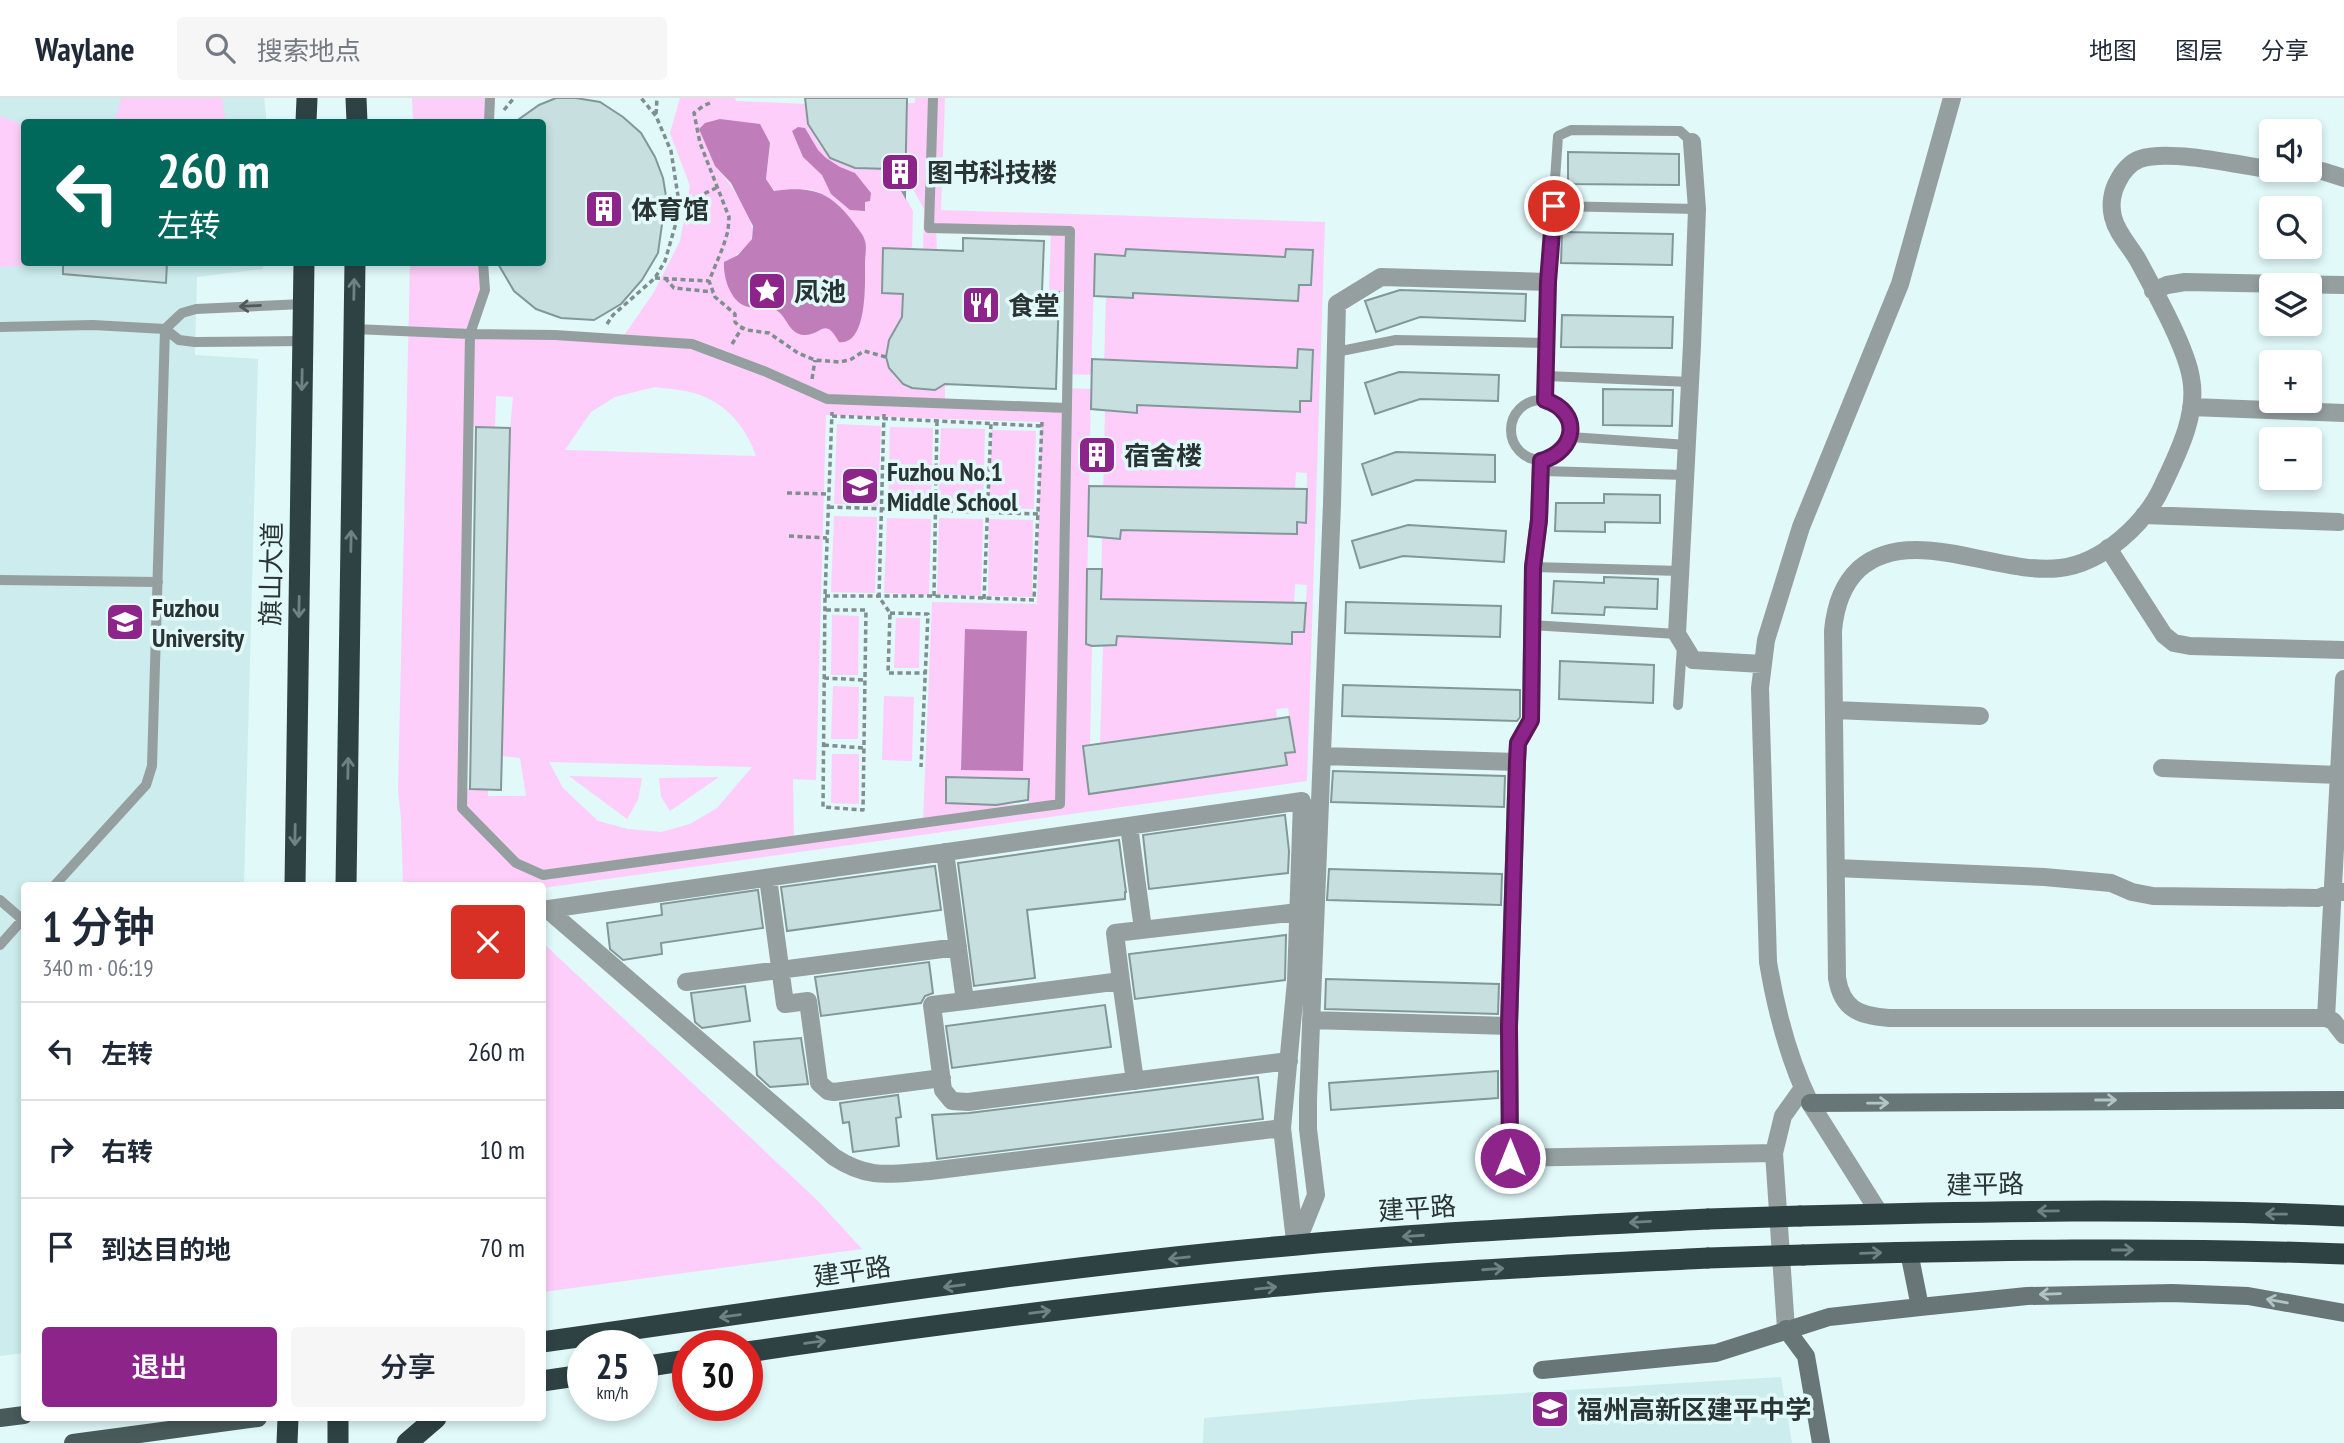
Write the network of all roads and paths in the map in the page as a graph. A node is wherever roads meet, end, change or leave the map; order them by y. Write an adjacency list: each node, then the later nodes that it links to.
1 (307, 98): 10 (highway)
2 (356, 98): 11 (highway)
3 (489, 98): 12 (lane)
4 (641, 98): 9 (path)
5 (657, 98): 9 (path)
6 (933, 98): 50 (lane)
7 (1952, 98): 86 (street)
8 (710, 103): 17 (path)
9 (656, 117): 18 (path)
10 (306, 119)
11 (357, 119)
12 (489, 119)
13 (1692, 142): 19 (lane); 20 (street)
14 (2259, 168): 29 (street)
15 (2322, 172): 16 (street)
16 (2344, 178)
17 (716, 188): 18 (path); 26 (path)
18 (680, 199): 24 (path)
19 (1554, 206): 20 (lane); 27 (lane)
20 (1697, 209): 42 (street)
21 (304, 266): 31 (highway, 旗山大道)
22 (355, 266): 34 (highway, one-way to 22)
23 (483, 266): 35 (lane)
24 (655, 278): 25 (path); 36 (path)
25 (665, 278): 26 (path); 30 (path)
26 (709, 281): 30 (path)
27 (1548, 282): 38 (lane); 39 (street)
28 (2344, 285): 29 (street)
29 (2153, 290): 49 (street)
30 (713, 292): 40 (path)
31 (303, 304): 33 (lane, one-way to 33); 37 (highway, 旗山大道)
32 (0, 327): 33 (lane)
33 (165, 328): 37 (lane); 76 (lane)
34 (354, 329): 35 (lane); 107 (highway, one-way to 34)
35 (470, 334): 36 (lane); 50 (lane)
36 (598, 338): 43 (lane)
37 (303, 341): 106 (highway, 旗山大道, one-way to 106)
38 (1547, 343): 39 (lane); 41 (lane)
39 (1336, 352): 96 (street)
40 (886, 357)
41 (1546, 376): 42 (lane); 44 (lane)
42 (1691, 382): 58 (street)
43 (832, 399): 45 (lane); 52 (path)
44 (1545, 400): 57 (lane); 59 (lane)
45 (884, 401): 46 (lane); 53 (path)
46 (937, 403): 47 (lane); 54 (path)
47 (991, 405): 48 (lane); 55 (path)
48 (1042, 407): 50 (lane); 56 (path)
49 (2192, 407): 51 (street); 68 (street)
50 (1067, 408)
51 (2344, 413)
52 (832, 416): 53 (path); 62 (path)
53 (884, 418): 54 (path); 64 (path)
54 (937, 421): 55 (path); 65 (path)
55 (990, 424): 56 (path); 66 (path)
56 (1042, 426): 67 (path)
57 (1570, 437): 58 (lane); 59 (lane)
58 (1688, 445): 60 (street)
59 (1541, 466): 60 (lane); 73 (street)
60 (1686, 475): 74 (street)
61 (787, 494): 62 (path)
62 (829, 494): 63 (path)
63 (829, 507): 64 (path); 71 (path)
64 (882, 509): 65 (path); 79 (path)
65 (935, 510): 66 (path); 78 (path)
66 (987, 512): 67 (path); 80 (path)
67 (1038, 514): 80 (path)
68 (2144, 515): 69 (street); 72 (street)
69 (2342, 522)
70 (789, 536): 71 (path)
71 (827, 538): 77 (path)
72 (2108, 548): 85 (street); 92 (street)
73 (1533, 567): 74 (lane); 83 (street)
74 (1681, 571): 84 (street)
75 (0, 580): 76 (lane)
76 (158, 582): 105 (lane)
77 (825, 596): 79 (path); 81 (path)
78 (934, 596): 79 (path); 80 (path)
79 (879, 597): 82 (path)
80 (984, 599)
81 (825, 610): 88 (path); 90 (path)
82 (890, 613): 87 (path); 87 (path)
83 (1531, 625): 84 (lane); 97 (street)
84 (1679, 639): 86 (street); 91 (lane)
85 (2344, 650)
86 (1762, 664): 129 (street)
87 (925, 673): 98 (path)
88 (824, 678): 90 (path); 94 (path)
89 (2344, 679): 100 (street)
90 (865, 680): 95 (path)
91 (1678, 705)
92 (1834, 710): 93 (street); 103 (street)
93 (1980, 716)
94 (823, 745): 95 (path); 95 (path)
95 (864, 748)
96 (1322, 756): 97 (street); 123 (street)
97 (1517, 762): 124 (street)
98 (921, 767)
99 (2162, 768): 100 (street)
100 (2339, 775): 108 (street)
101 (1129, 826): 102 (street); 112 (street); 115 (street)
102 (945, 852): 104 (street); 117 (street)
103 (1836, 868): 108 (street); 122 (street)
104 (768, 878): 110 (street); 118 (street)
105 (58, 882)
106 (295, 882)
107 (346, 882)
108 (2338, 892): 122 (street)
109 (0, 900): 113 (lane)
110 (546, 910)
111 (546, 911): 131 (street)
112 (1298, 912): 115 (street); 126 (street)
113 (21, 917)
114 (21, 922): 116 (lane)
115 (1143, 929): 119 (street)
116 (0, 945)
117 (957, 947): 118 (street); 121 (street)
118 (780, 970): 120 (street); 127 (street)
119 (1121, 981): 121 (street); 128 (street)
120 (686, 982)
121 (965, 1001): 127 (street)
122 (2326, 1018): 125 (street)
123 (1311, 1020): 124 (street); 135 (street)
124 (1509, 1026): 132 (street)
125 (2344, 1035)
126 (1289, 1061): 128 (street); 131 (street)
127 (942, 1078): 128 (street)
128 (1135, 1081)
129 (1806, 1095): 130 (street, one-way to 130); 132 (street); 133 (street)
130 (2344, 1100)
131 (1282, 1128): 135 (street)
132 (1774, 1153): 140 (street)
133 (1880, 1214): 134 (highway, 建平路, one-way to 133); 135 (highway, 建平路, one-way to 135, bridge)
134 (2344, 1216)
135 (1296, 1245): 141 (highway, 建平路, one-way to 141)
136 (1909, 1252): 137 (highway, one-way to 137); 138 (street); 142 (highway, one-way to 136, bridge)
137 (2344, 1254)
138 (1920, 1307): 139 (street, one-way to 138); 140 (street)
139 (2344, 1313)
140 (1786, 1329): 143 (street); 156 (street)
141 (546, 1341)
142 (763, 1350)
143 (1542, 1370)
144 (567, 1377): 145 (highway)
145 (546, 1381)
146 (21, 1415): 147 (main road)
147 (0, 1418)
148 (236, 1421): 152 (main road)
149 (288, 1421): 153 (highway)
150 (338, 1421): 154 (highway)
151 (433, 1421): 155 (highway)
152 (73, 1443)
153 (287, 1443)
154 (338, 1443)
155 (407, 1443)
156 (1821, 1443)

